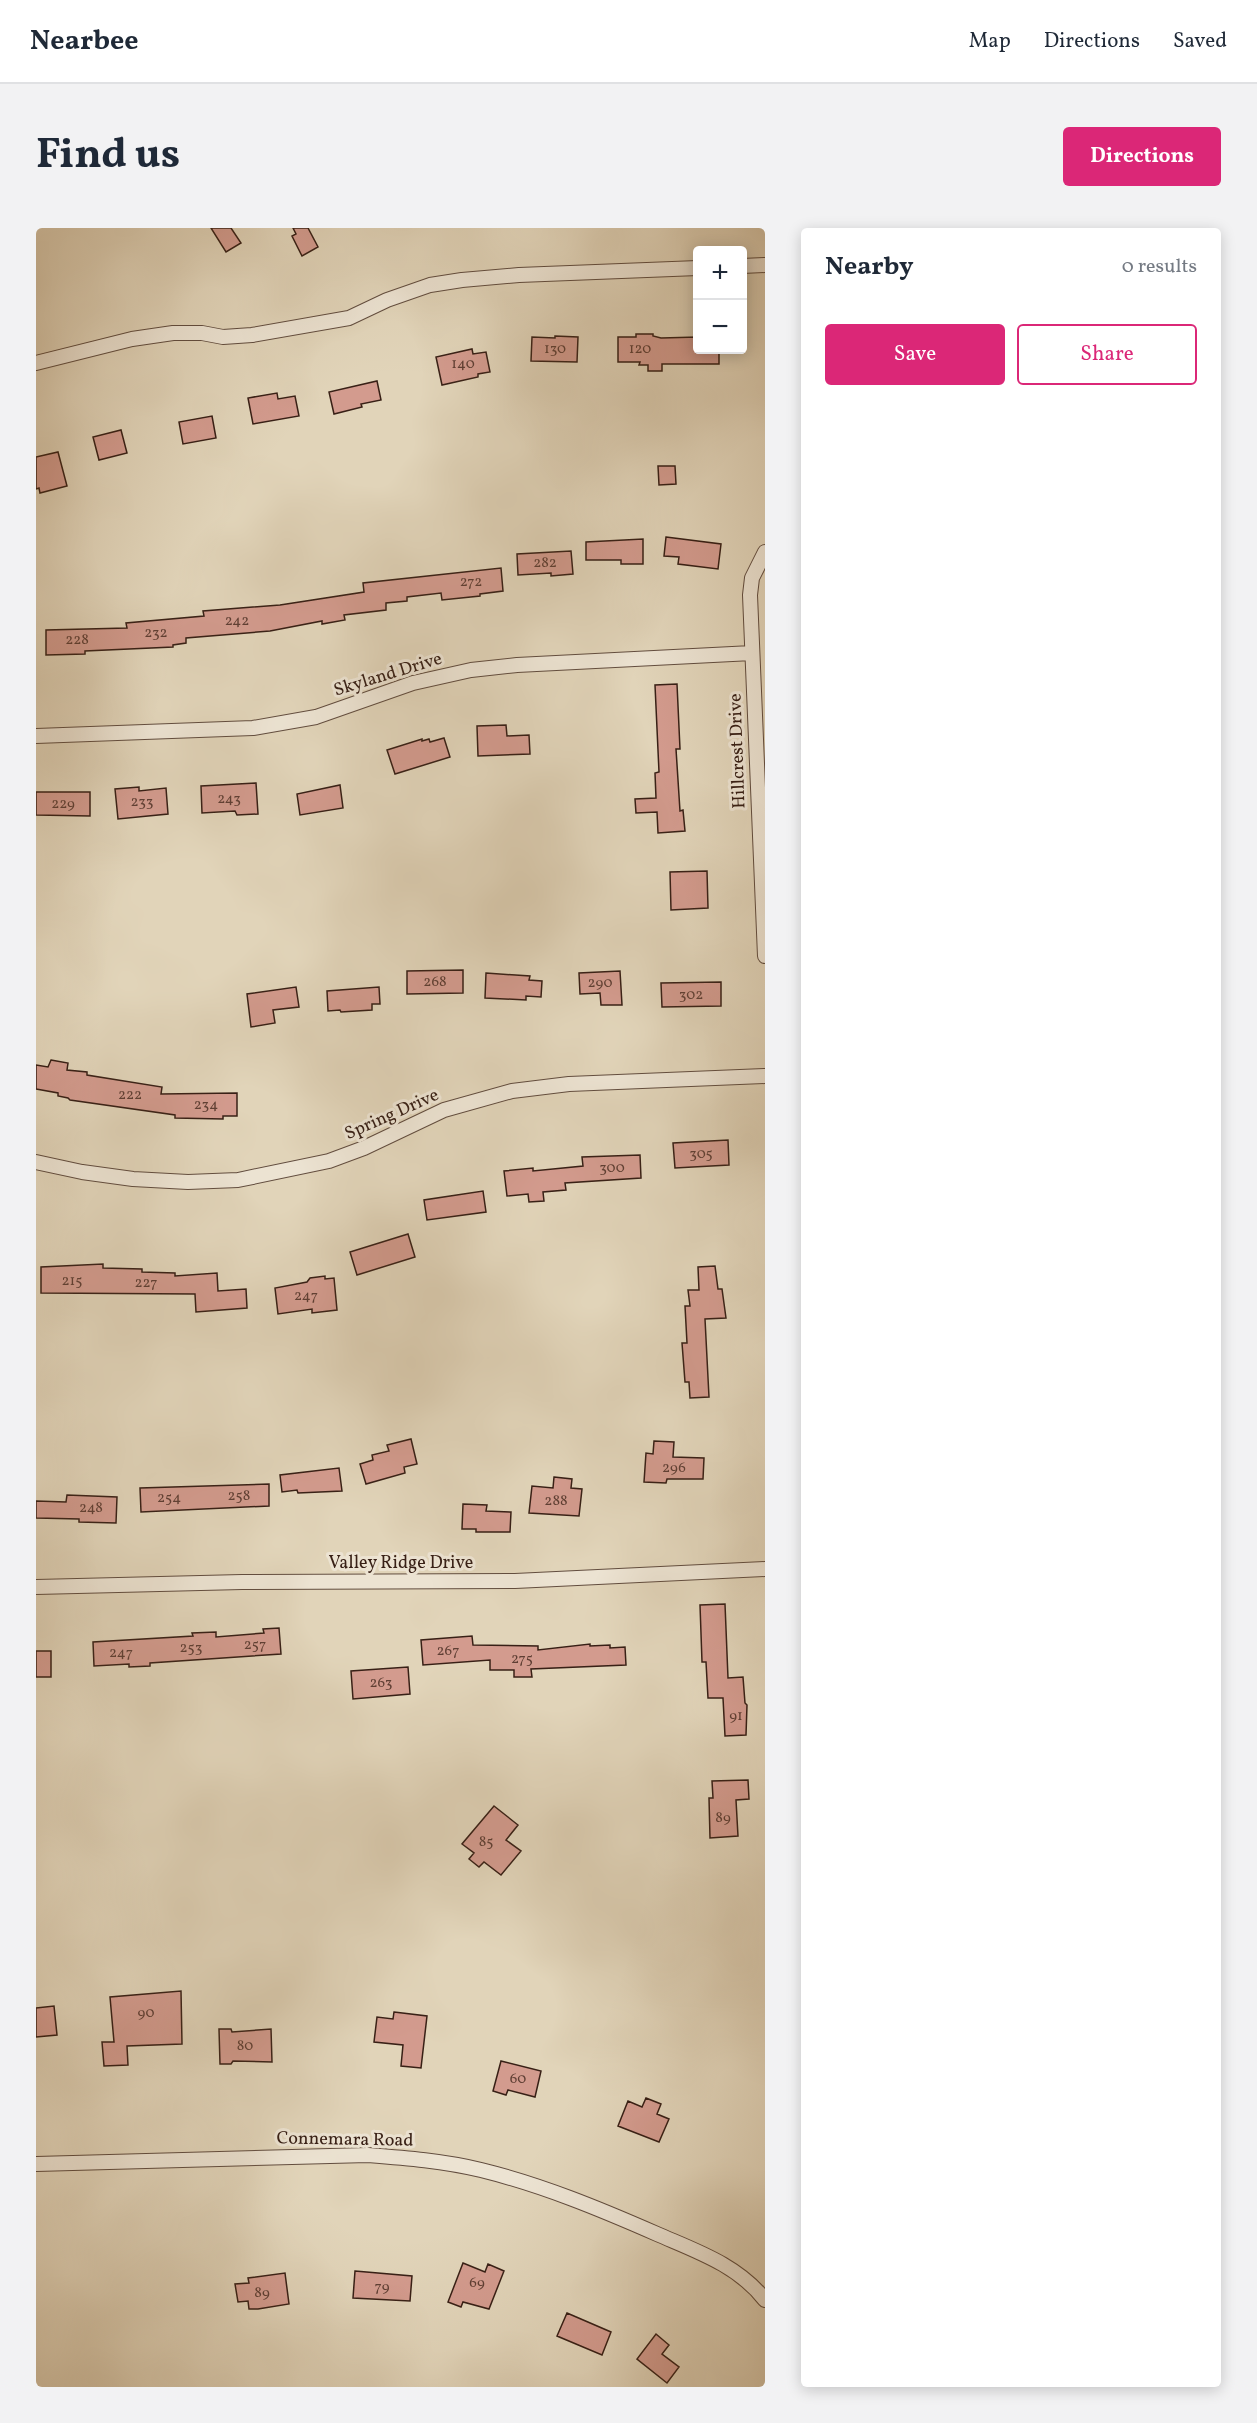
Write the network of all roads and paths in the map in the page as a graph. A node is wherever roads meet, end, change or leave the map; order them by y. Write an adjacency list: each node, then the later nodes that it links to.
1 (747, 266): 2 (street)
2 (765, 266)
3 (693, 268): 4 (street)
4 (36, 363)
5 (765, 552): 6 (street, Hillcrest Drive)
6 (752, 653): 7 (street, Skyland Drive); 8 (street, Hillcrest Drive)
7 (36, 736)
8 (765, 956)
9 (765, 1076): 10 (street, Spring Drive)
10 (36, 1162)
11 (765, 1569): 12 (street, Valley Ridge Drive)
12 (36, 1587)
13 (36, 2164): 14 (street, Connemara Road)
14 (765, 2300)

